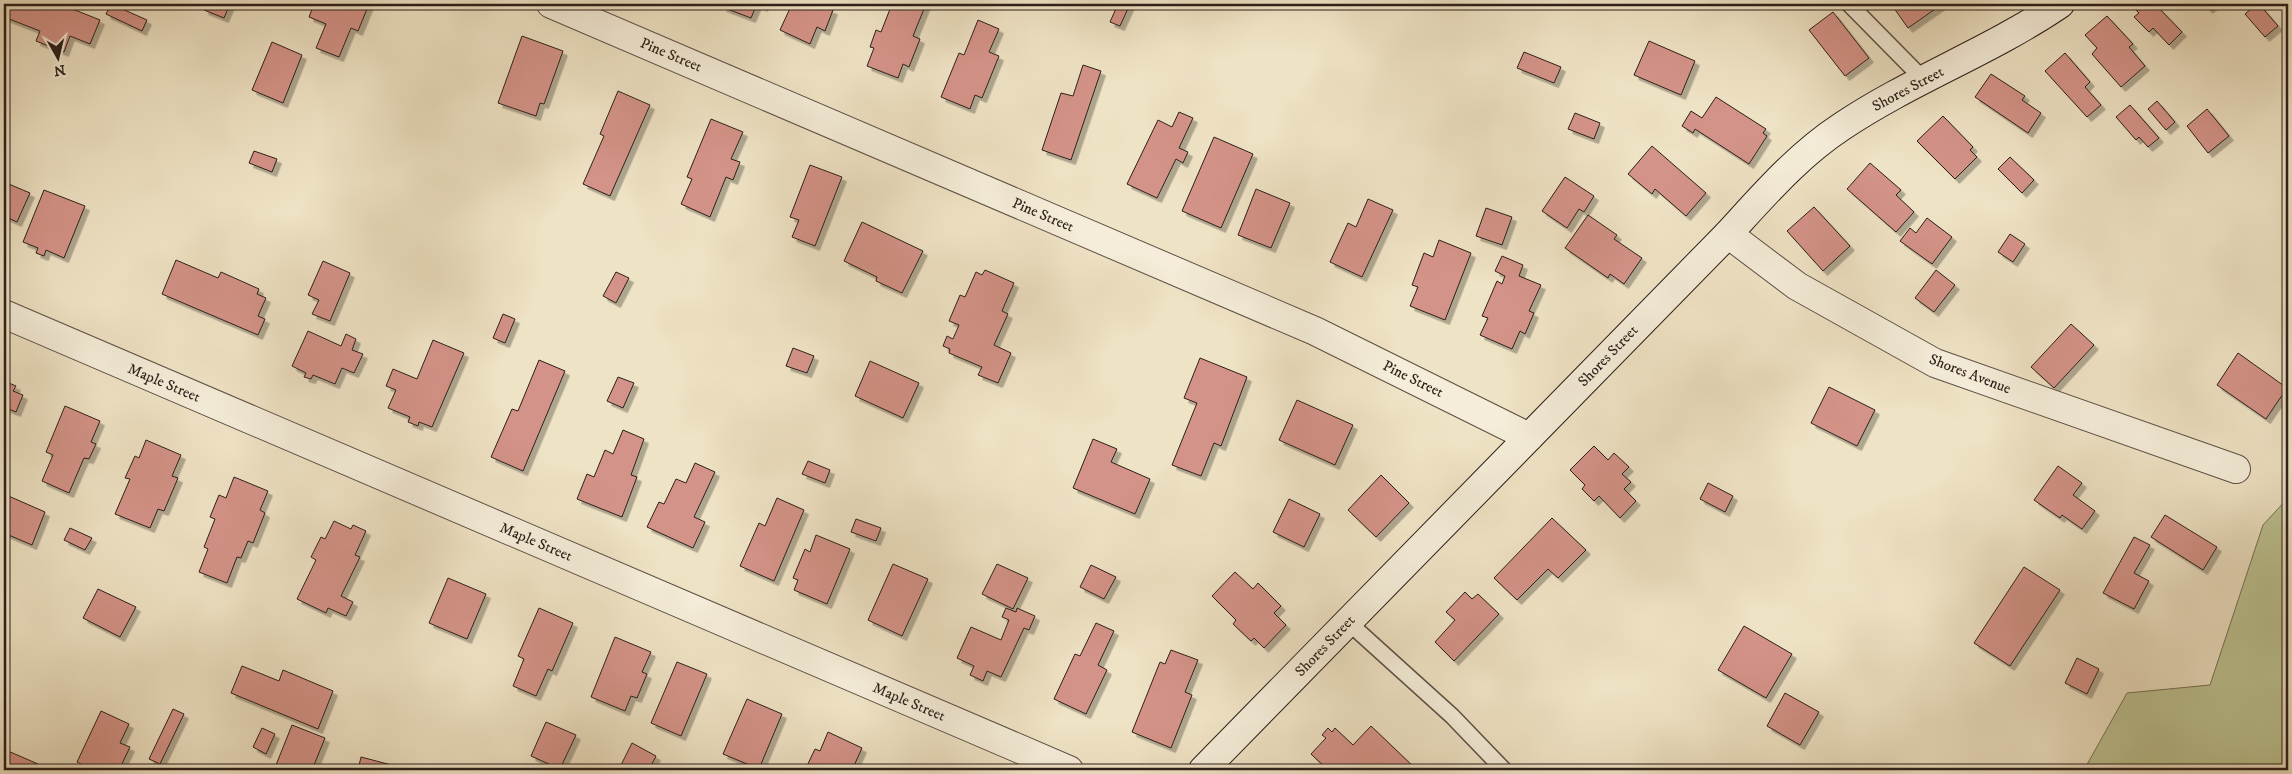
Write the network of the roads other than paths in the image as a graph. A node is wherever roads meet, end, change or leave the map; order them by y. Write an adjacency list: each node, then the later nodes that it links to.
1 (551, 4): 7 (street, Pine Street)
2 (1849, 4): 4 (lane)
3 (2060, 4): 4 (street, Shores Street)
4 (1924, 80): 5 (street, Shores Street)
5 (1728, 234): 7 (street, Shores Street); 8 (street, Shores Avenue)
6 (4, 314): 10 (street, Maple Street)
7 (1529, 437): 9 (street, Shores Street)
8 (2236, 469)
9 (1348, 622): 11 (street, Shores Street); 12 (lane)
10 (1069, 770)
11 (1203, 770)
12 (1504, 770)

